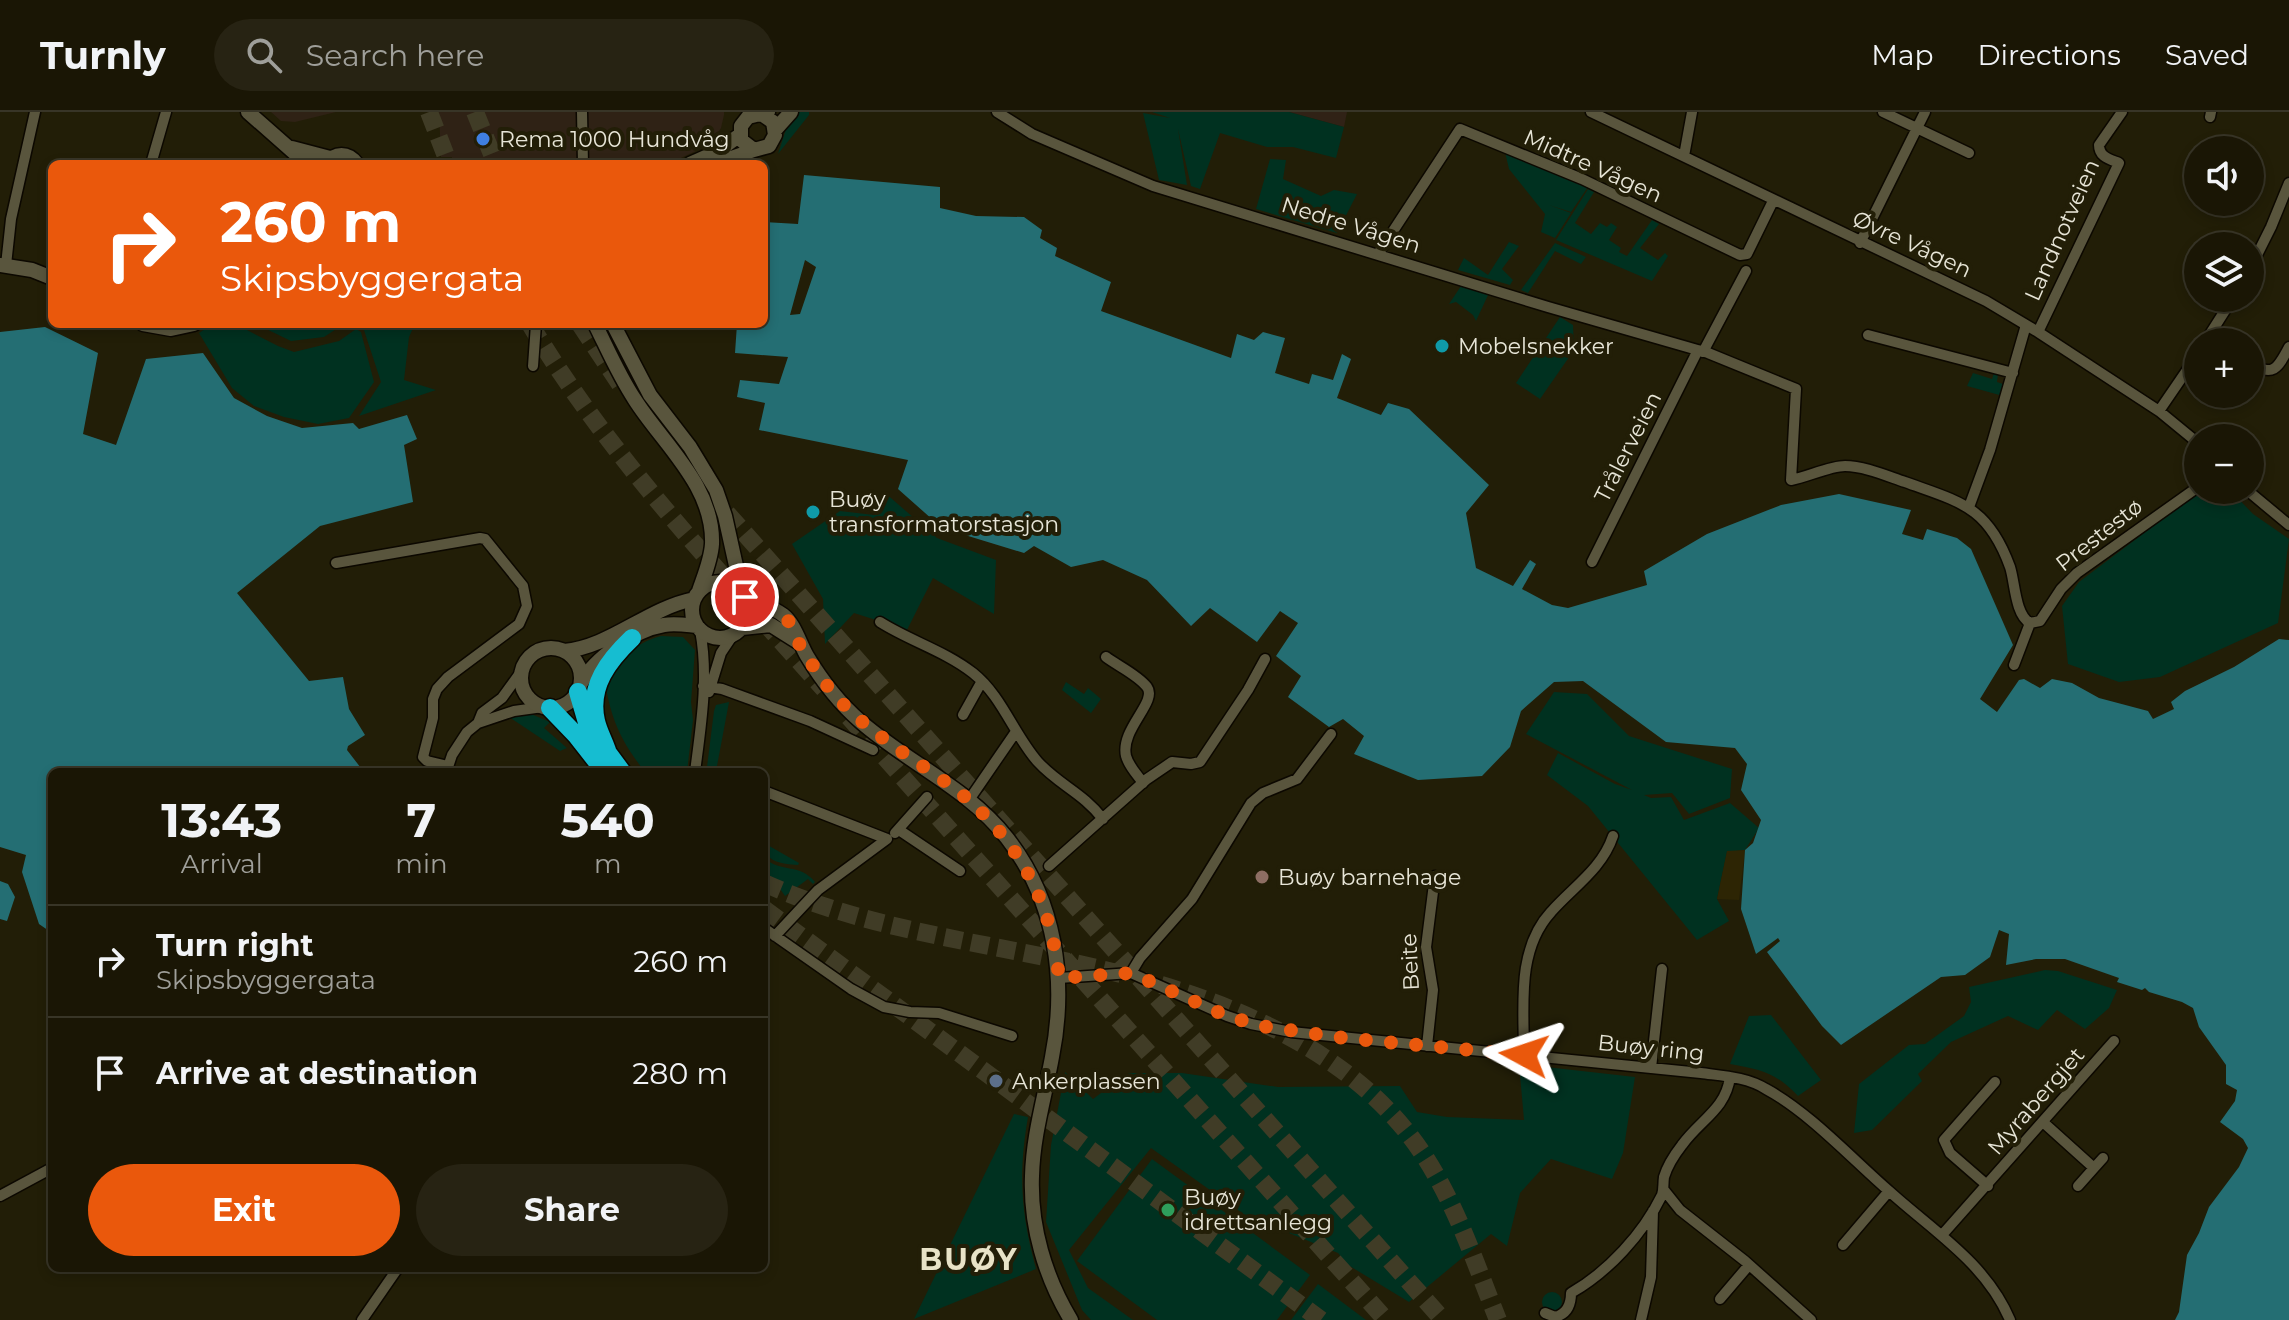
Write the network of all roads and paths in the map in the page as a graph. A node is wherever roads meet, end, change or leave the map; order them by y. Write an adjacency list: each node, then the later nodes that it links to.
1 (35, 112): 30 (street)
2 (166, 112): 20 (street)
3 (248, 112): 16 (main road)
4 (582, 112): 25 (street)
5 (791, 112): 15 (main road)
6 (997, 112): 33 (street, Nedre Vågen)
7 (1591, 112): 19 (street, Øvre Vågen)
8 (1692, 112): 19 (street)
9 (1883, 112): 14 (street)
10 (1925, 112): 14 (street)
11 (2122, 112): 41 (street, Landnotveien)
12 (762, 113): 13 (main road); 15 (main road)
13 (739, 124): 17 (main road); 26 (main road)
14 (1918, 129): 18 (street); 32 (street)
15 (775, 130): 17 (main road)
16 (292, 148): 21 (main road); 22 (main road)
17 (754, 150): 27 (main road)
18 (1969, 153)
19 (1684, 156): 29 (street, Øvre Vågen)
20 (152, 160)
21 (303, 160)
22 (325, 160)
23 (331, 160): 24 (main road)
24 (353, 160)
25 (583, 160)
26 (699, 160)
27 (725, 160)
28 (2289, 183): 31 (street)
29 (1773, 201): 32 (street, Øvre Vågen); 33 (street, Midtre Vågen)
30 (6, 219): 34 (street)
31 (2264, 241)
32 (1860, 243): 37 (street, Øvre Vågen)
33 (1378, 254): 44 (street, Nedre Vågen)
34 (3, 265): 36 (main road)
35 (1746, 271): 44 (street)
36 (48, 276)
37 (2026, 325): 41 (street, Øvre Vågen); 47 (street)
38 (536, 328): 45 (street)
39 (597, 328): 57 (main road)
40 (615, 328): 58 (main road)
41 (2038, 332): 49 (street, Øvre Vågen)
42 (1868, 335): 47 (street)
43 (2289, 347): 46 (street)
44 (1701, 351): 53 (street, Nedre Vågen); 55 (street, Trålerveien)
45 (533, 366)
46 (2264, 371)
47 (2013, 373): 53 (street)
48 (2184, 374): 49 (street)
49 (2159, 411): 50 (street, Øvre Vågen)
50 (2184, 432)
51 (2184, 497): 60 (street, Prestestø)
52 (2264, 504): 54 (street)
53 (1969, 507): 60 (street)
54 (2289, 525)
55 (1592, 562)
56 (336, 563): 80 (street)
57 (697, 595): 58 (main road); 61 (main road); 65 (main road)
58 (744, 595): 62 (main road); 64 (main road)
59 (880, 622): 70 (street)
60 (2030, 623): 68 (street, Prestestø)
61 (698, 628): 62 (main road); 63 (main road); 71 (street)
62 (737, 632): 64 (main road); 71 (street)
63 (632, 638): 72 (main road); 79 (highway)
64 (798, 642): 86 (main road)
65 (564, 651): 69 (main road); 72 (main road)
66 (1106, 657): 83 (street)
67 (1265, 659): 83 (street)
68 (2014, 665)
69 (523, 669): 73 (main road); 75 (street)
70 (982, 681): 74 (street); 76 (street)
71 (707, 686): 78 (street); 82 (street)
72 (579, 688): 73 (main road); 79 (highway)
73 (546, 707): 75 (street); 79 (highway)
74 (963, 715)
75 (478, 723): 81 (street)
76 (1015, 733): 86 (street); 87 (street)
77 (1331, 734): 97 (street)
78 (873, 750)
79 (607, 764)
80 (444, 768)
81 (447, 768)
82 (695, 768)
83 (1143, 783): 87 (street)
84 (768, 793): 90 (street)
85 (927, 797): 88 (street)
86 (969, 800): 98 (main road)
87 (1103, 819): 91 (street)
88 (899, 830): 90 (street); 92 (street)
89 (1613, 836): 102 (street)
90 (887, 839): 95 (street)
91 (1049, 866)
92 (960, 871)
93 (1435, 876): 101 (street, Beite)
94 (768, 931): 95 (street)
95 (775, 936): 99 (street)
96 (1662, 969): 103 (street)
97 (1131, 973): 98 (street, Buøy ring); 101 (street, Buøy ring)
98 (1059, 978): 123 (main road)
99 (1012, 1036)
100 (2114, 1041): 106 (street, Myrabergjet)
101 (1427, 1046): 102 (street, Buøy ring)
102 (1524, 1055): 103 (street, Buøy ring)
103 (1651, 1068): 104 (street, Buøy ring)
104 (1730, 1077): 112 (street); 113 (street, Buøy ring)
105 (1995, 1082): 110 (street, Myrabergjet)
106 (2044, 1123): 108 (street); 110 (street, Myrabergjet)
107 (2103, 1158): 108 (street)
108 (2094, 1168): 111 (street)
109 (48, 1170): 114 (street)
110 (1988, 1186): 116 (street, Myrabergjet)
111 (2078, 1186)
112 (1664, 1190): 115 (street); 118 (street)
113 (1889, 1191): 116 (street, Buøy ring); 117 (street)
114 (0, 1196)
115 (1653, 1211): 121 (street); 124 (street)
116 (1942, 1235): 126 (street, Buøy ring)
117 (1843, 1245)
118 (1749, 1265): 120 (street); 125 (street)
119 (395, 1272): 122 (street)
120 (1720, 1299)
121 (1545, 1313)
122 (362, 1320)
123 (1071, 1320)
124 (1641, 1320)
125 (1811, 1320)
126 (2010, 1320)

